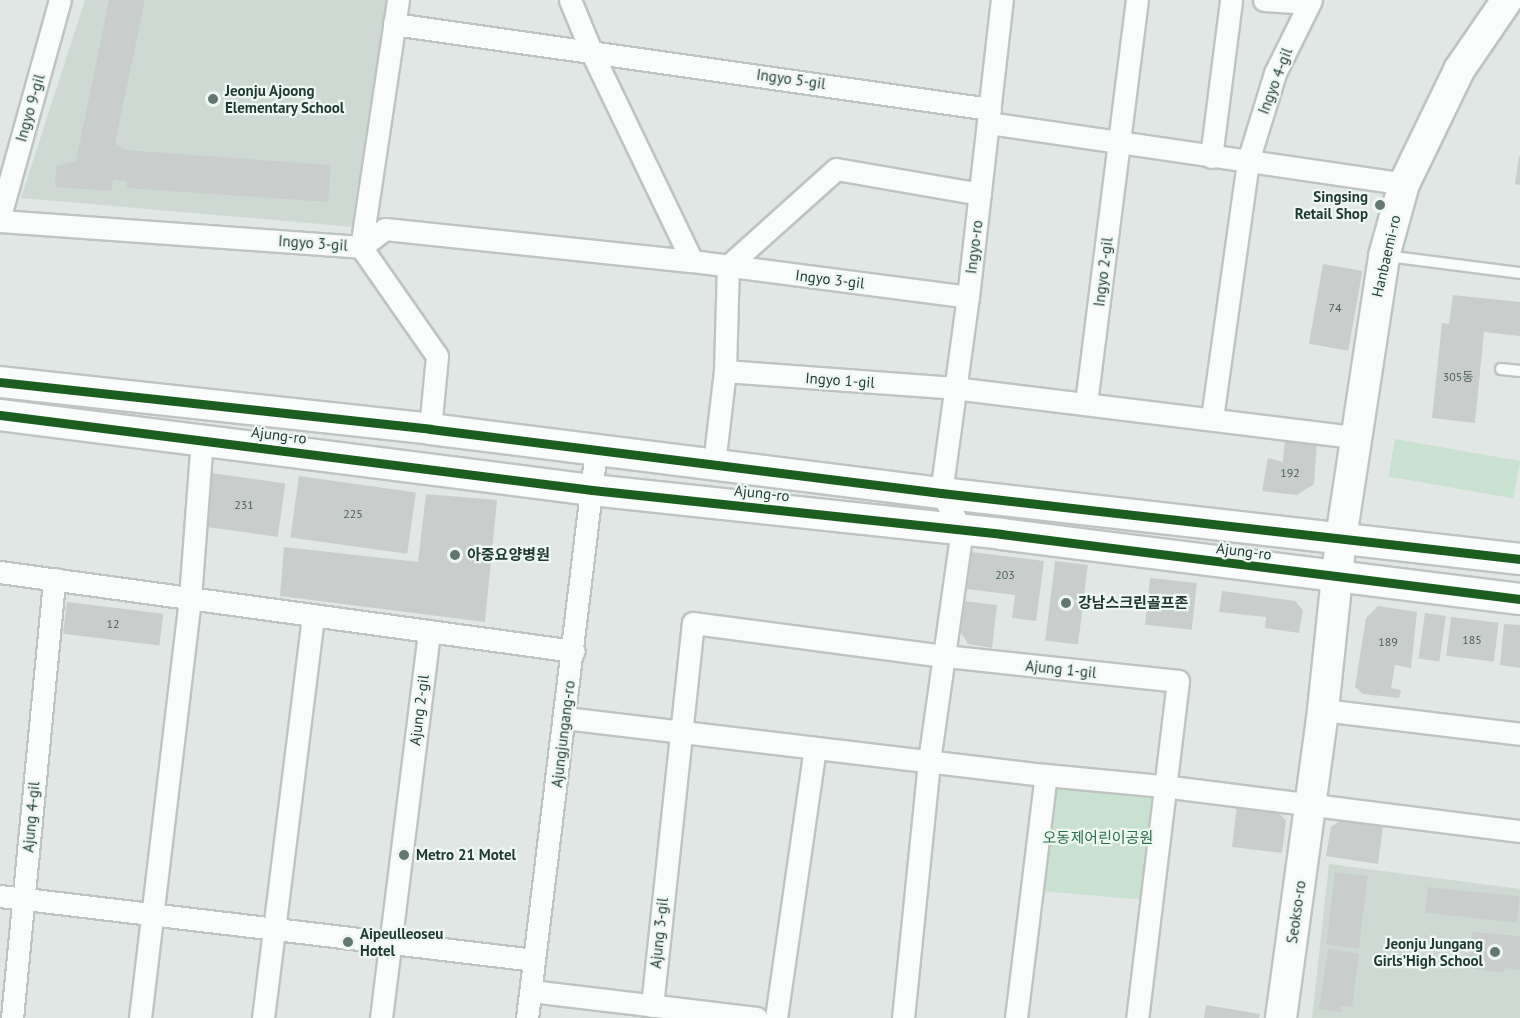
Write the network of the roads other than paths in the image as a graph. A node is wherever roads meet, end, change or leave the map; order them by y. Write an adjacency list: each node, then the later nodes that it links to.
1 (60, 0): 18 (street, Ingyo 9-gil)
2 (398, 0): 10 (street)
3 (570, 0): 11 (street)
4 (1002, 0): 12 (street, Ingyo-ro)
5 (1137, 0): 13 (street)
6 (1231, 0): 14 (street)
7 (1264, 0): 9 (street)
8 (1507, 0): 16 (street, Hanbaemi-ro)
9 (1310, 2): 15 (street, Ingyo 4-gil)
10 (394, 24): 11 (street, Ingyo 5-gil); 20 (street)
11 (591, 51): 12 (street, Ingyo 5-gil); 22 (street)
12 (989, 116): 13 (street); 17 (street, Ingyo-ro)
13 (1120, 141): 14 (street); 31 (street, Ingyo 2-gil)
14 (1211, 157): 15 (street)
15 (1248, 161): 16 (street); 33 (street, Ingyo 4-gil)
16 (1404, 184): 21 (street, Hanbaemi-ro)
17 (980, 194): 23 (street); 25 (street, Ingyo-ro)
18 (0, 216)
19 (0, 221): 20 (street, Ingyo 3-gil)
20 (361, 247): 22 (street, Ingyo 3-gil); 34 (street)
21 (1384, 256): 24 (lane); 35 (street, Hanbaemi-ro)
22 (692, 261): 23 (street, Ingyo 3-gil)
23 (728, 266): 25 (street, Ingyo 3-gil); 27 (street)
24 (1520, 273)
25 (968, 297): 30 (street, Ingyo-ro)
26 (1501, 369): 28 (lane)
27 (725, 371): 30 (street, Ingyo 1-gil); 38 (street)
28 (1520, 371)
29 (0, 382): 34 (street, Ajung-ro)
30 (954, 388): 31 (street); 40 (street, Ingyo-ro)
31 (1086, 403): 33 (street)
32 (0, 415): 36 (street, Ajung-ro)
33 (1212, 418): 35 (street)
34 (430, 429): 37 (street, Ajung-ro)
35 (1355, 437): 42 (street, Hanbaemi-ro)
36 (202, 440): 39 (street, Ajung-ro); 47 (street)
37 (596, 450): 38 (street, Ajung-ro); 39 (street, Ajungjungang-ro)
38 (714, 464): 40 (street, Ajung-ro)
39 (592, 490): 41 (street, Ajung-ro); 51 (street, Ajungjungang-ro)
40 (941, 493): 41 (street); 42 (street, Ajung-ro)
41 (962, 530): 45 (street, Ajung-ro); 52 (street)
42 (1341, 538): 43 (street, Ajung-ro); 45 (street, Seokso-ro)
43 (1520, 559)
44 (0, 572): 46 (street)
45 (1338, 578): 48 (street, Ajung-ro); 53 (street, Seokso-ro)
46 (54, 579): 47 (street); 64 (street, Ajung 4-gil)
47 (190, 598): 49 (street); 65 (street)
48 (1520, 599)
49 (313, 615): 50 (street); 66 (street)
50 (429, 631): 51 (street); 67 (street, Ajung 2-gil)
51 (574, 651): 54 (street, Ajungjungang-ro)
52 (945, 656): 55 (street); 58 (street); 60 (street, Ajung 1-gil)
53 (1323, 710): 56 (street); 61 (street, Seokso-ro)
54 (565, 718): 55 (street); 68 (street, Ajungjungang-ro)
55 (682, 732): 57 (street); 70 (street, Ajung 3-gil)
56 (1520, 734)
57 (815, 747): 58 (street); 77 (street)
58 (929, 761): 59 (street); 78 (street)
59 (1047, 775): 60 (street); 79 (street)
60 (1163, 786): 61 (street); 80 (street, Ajung 1-gil)
61 (1310, 806): 62 (street); 81 (street, Seokso-ro)
62 (1520, 831)
63 (0, 896): 64 (street)
64 (24, 899): 65 (street); 71 (street, Ajung 4-gil)
65 (152, 914): 66 (street); 72 (street)
66 (274, 929): 67 (street); 73 (street)
67 (391, 943): 68 (street); 74 (street)
68 (534, 960): 69 (street, Ajungjungang-ro)
69 (531, 991): 70 (street); 75 (street, Ajungjungang-ro)
70 (652, 1006): 76 (street)
71 (12, 1018)
72 (140, 1018)
73 (263, 1018)
74 (381, 1018)
75 (527, 1018)
76 (756, 1018)
77 (776, 1018)
78 (903, 1018)
79 (1016, 1018)
80 (1137, 1018)
81 (1281, 1018)

